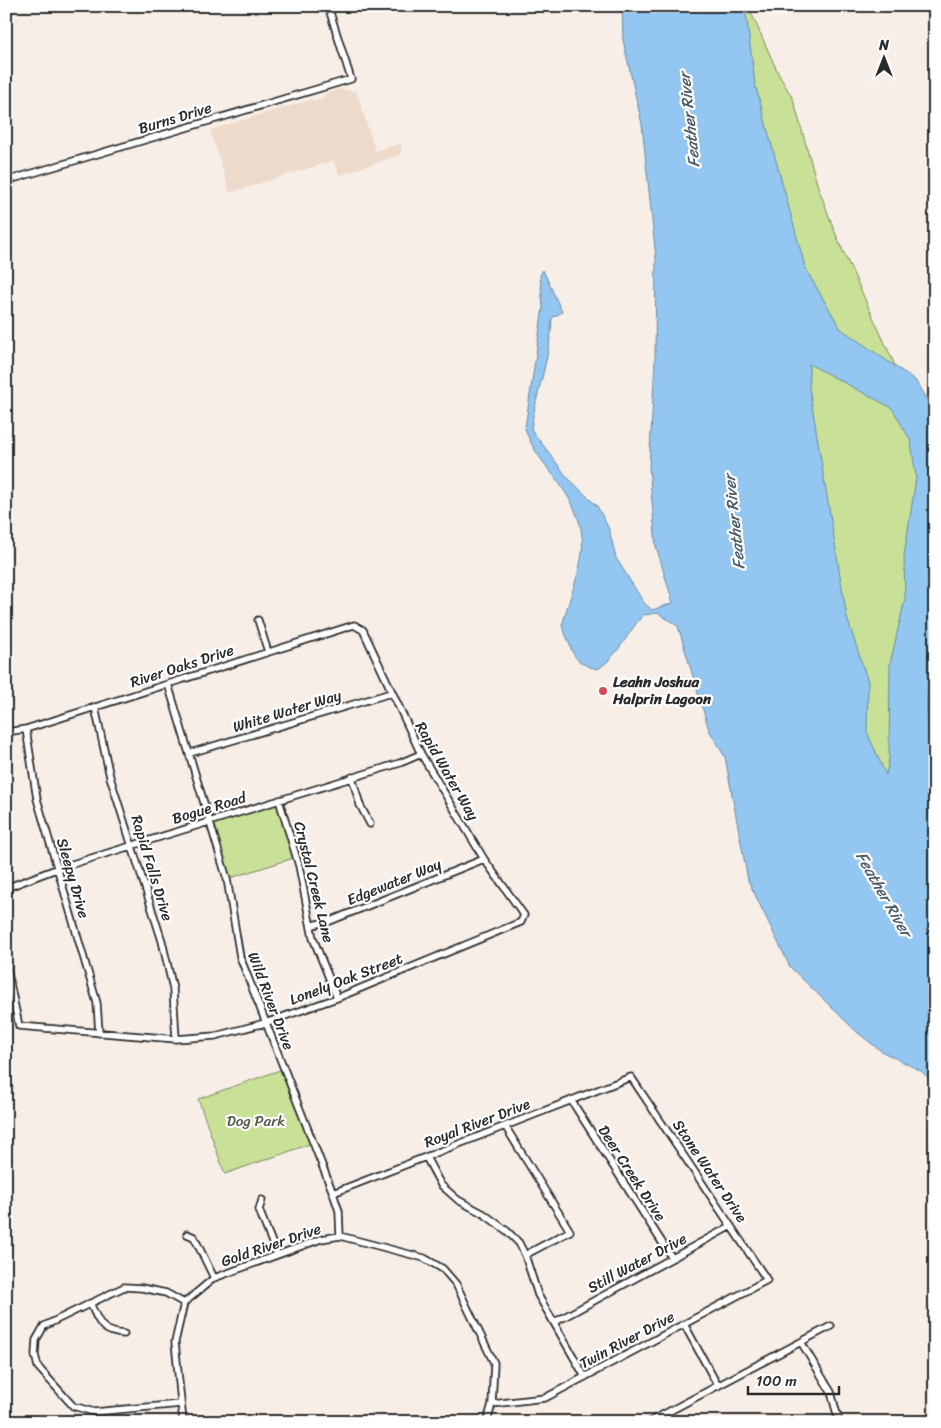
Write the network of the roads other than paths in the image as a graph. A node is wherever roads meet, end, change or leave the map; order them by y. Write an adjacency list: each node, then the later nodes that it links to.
1 (328, 6): 2 (street, Burns Drive)
2 (6, 181)
3 (258, 620): 5 (street)
4 (363, 630): 5 (street, River Oaks Drive); 7 (street, Rapid Water Way)
5 (268, 652): 6 (street, River Oaks Drive)
6 (168, 684): 8 (street, River Oaks Drive); 11 (street, Wild River Drive)
7 (391, 693): 11 (street, White Water Way); 12 (street, Rapid Water Way)
8 (95, 707): 9 (street, River Oaks Drive); 17 (street, Rapid Falls Drive)
9 (26, 729): 10 (street, River Oaks Drive); 19 (street, Sleepy Drive)
10 (6, 732)
11 (190, 754): 15 (street, Wild River Drive)
12 (420, 754): 13 (street, Bogue Road); 18 (street, Rapid Water Way)
13 (352, 778): 14 (street, Bogue Road); 16 (street)
14 (279, 800): 15 (street, Bogue Road); 22 (street, Crystal Creek Lane)
15 (210, 821): 17 (street, Bogue Road); 25 (street, Wild River Drive)
16 (370, 824)
17 (132, 845): 19 (street, Bogue Road); 27 (street, Rapid Falls Drive)
18 (484, 859): 21 (street, Rapid Water Way); 22 (street, Edgewater Way)
19 (56, 868): 20 (street, Bogue Road); 26 (street, Sleepy Drive)
20 (6, 888)
21 (524, 915): 24 (street, Lonely Oak Street)
22 (312, 925): 24 (street, Crystal Creek Lane)
23 (6, 964): 26 (street, Lonely Oak Street)
24 (337, 998): 25 (street, Lonely Oak Street)
25 (266, 1023): 27 (street, Lonely Oak Street); 32 (street, Wild River Drive)
26 (99, 1034): 27 (street, Lonely Oak Street)
27 (176, 1039)
28 (631, 1077): 29 (street, Royal River Drive); 34 (street, Stone Water Drive)
29 (570, 1100): 30 (street, Royal River Drive); 39 (street, Deer Creek Drive)
30 (505, 1126): 31 (street, Royal River Drive); 38 (street)
31 (426, 1157): 32 (street, Royal River Drive); 38 (street)
32 (332, 1194): 36 (street, Wild River Drive)
33 (262, 1200): 37 (street)
34 (731, 1226): 39 (street, Still Water Drive); 41 (street, Stone Water Drive)
35 (187, 1234): 40 (street)
36 (340, 1236): 37 (street, Gold River Drive); 52 (street, Gold River Drive)
37 (277, 1255): 40 (street, Gold River Drive)
38 (526, 1255): 44 (street)
39 (672, 1258): 44 (street, Still Water Drive)
40 (214, 1278): 43 (street, Gold River Drive)
41 (767, 1280): 45 (street, Twin River Drive)
42 (90, 1303): 43 (street); 47 (street); 51 (street)
43 (184, 1303): 51 (street)
44 (555, 1322): 49 (street)
45 (684, 1324): 49 (street, Twin River Drive); 50 (street)
46 (831, 1326): 48 (street)
47 (124, 1334)
48 (800, 1342): 50 (street); 53 (street)
49 (585, 1377): 52 (street, Twin River Drive)
50 (718, 1386): 56 (street)
51 (181, 1404): 54 (street)
52 (492, 1404): 55 (street, Gold River Drive)
53 (839, 1421): 57 (street)
54 (183, 1422)
55 (487, 1422)
56 (649, 1422)
57 (831, 1422)

